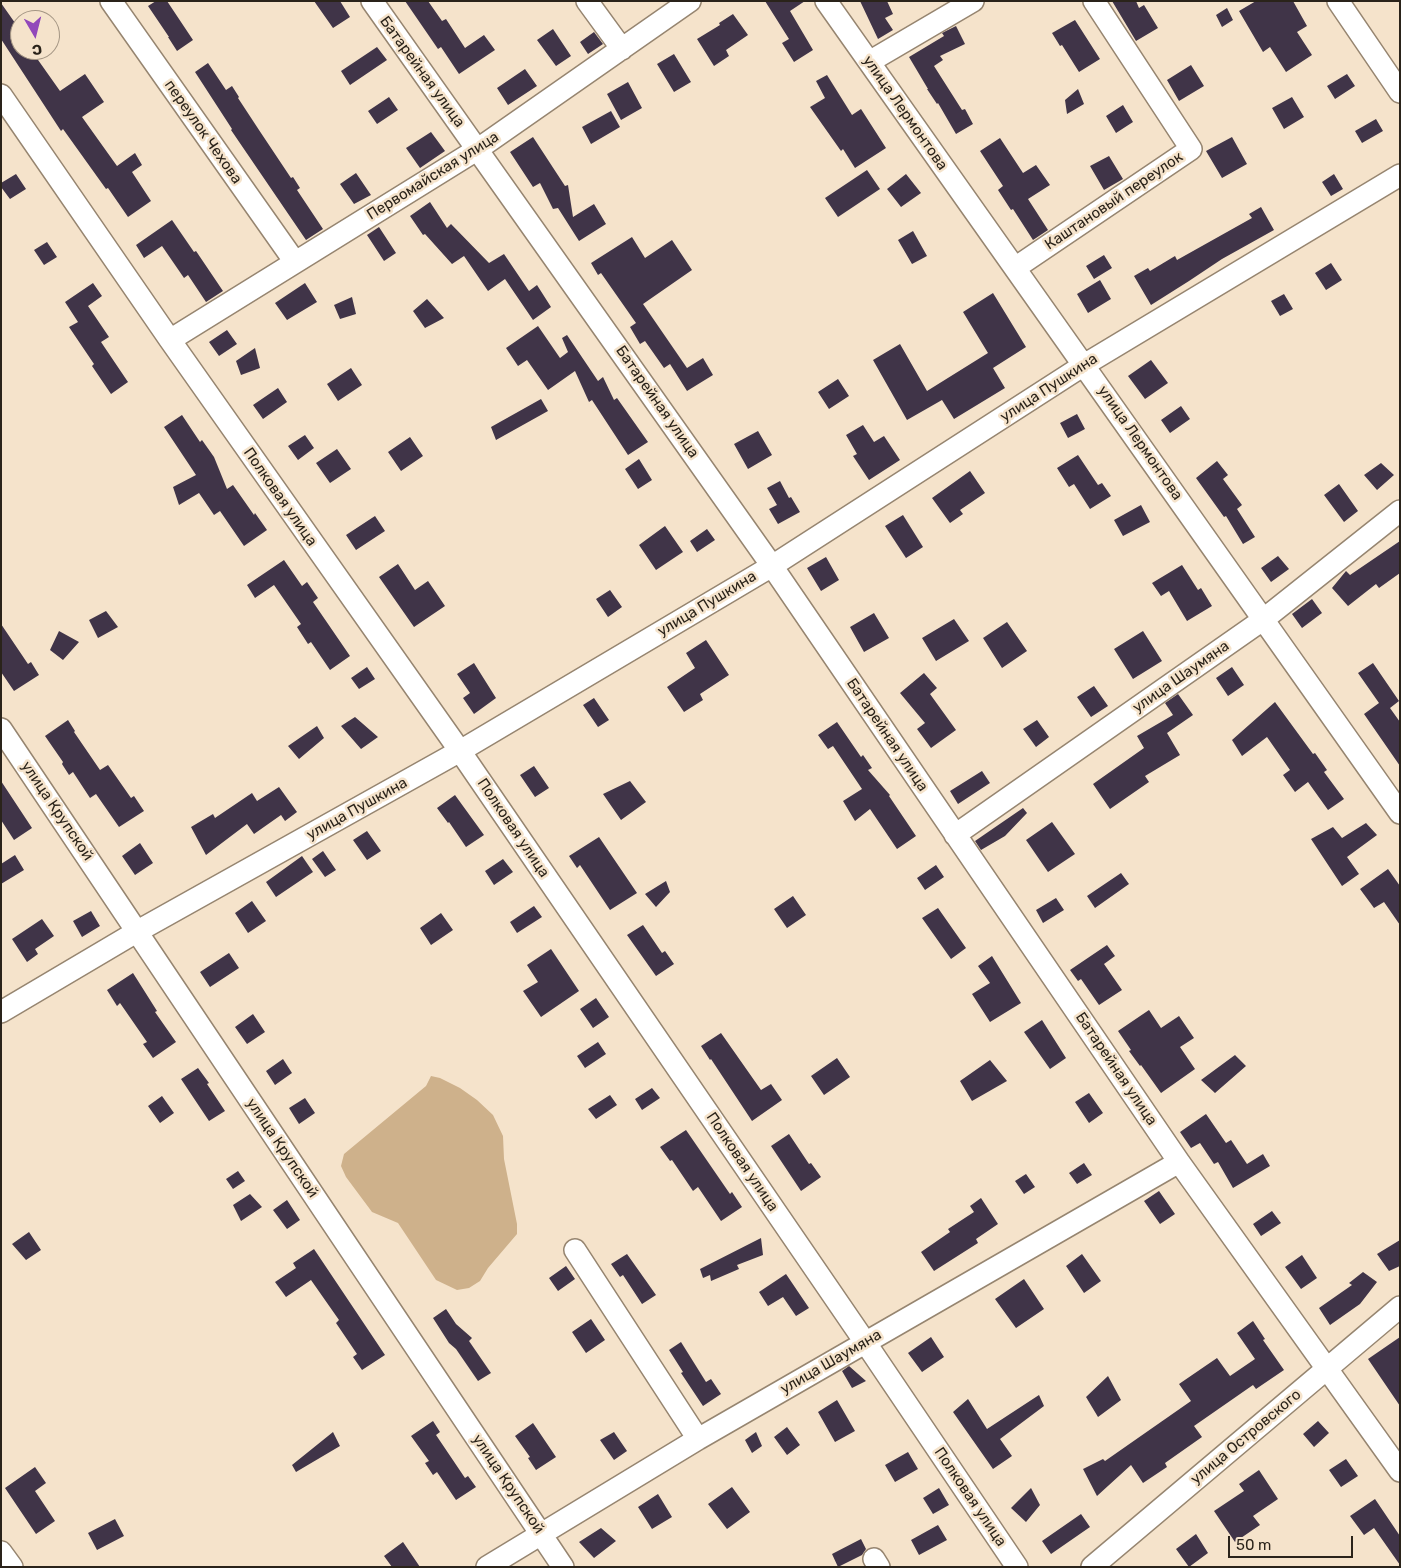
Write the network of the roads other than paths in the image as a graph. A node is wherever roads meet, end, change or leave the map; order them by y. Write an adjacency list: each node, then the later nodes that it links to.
1 (111, 1): 15 (street, переулок Чехова)
2 (372, 1): 13 (street, Батарейная улица)
3 (587, 1): 9 (street)
4 (690, 1): 9 (street, Первомайская улица)
5 (826, 1): 10 (street, улица Лермонтова)
6 (973, 1): 10 (street)
7 (1094, 1): 16 (street, Каштановый переулок)
8 (1338, 1): 11 (street)
9 (622, 49): 13 (street, Первомайская улица)
10 (869, 62): 16 (street, улица Лермонтова)
11 (1400, 92)
12 (1, 95): 17 (street, Полковая улица)
13 (478, 149): 15 (street, Первомайская улица); 20 (street, Батарейная улица)
14 (1400, 175): 18 (street, улица Пушкина)
15 (295, 262): 17 (street, Первомайская улица)
16 (1015, 268): 18 (street, улица Лермонтова)
17 (170, 340): 23 (street, Полковая улица)
18 (1084, 365): 20 (street, улица Пушкина); 21 (street, улица Лермонтова)
19 (1400, 511): 21 (street, улица Шаумяна)
20 (772, 566): 23 (street, улица Пушкина); 25 (street, Батарейная улица)
21 (1264, 619): 24 (street, улица Лермонтова); 25 (street, улица Шаумяна)
22 (1, 729): 26 (street, улица Крупской)
23 (460, 751): 26 (street, улица Пушкина); 31 (street, Полковая улица)
24 (1400, 813)
25 (955, 835): 28 (street, Батарейная улица)
26 (138, 932): 27 (street, улица Пушкина); 35 (street, улица Крупской)
27 (1, 1012)
28 (1179, 1162): 31 (street, улица Шаумяна); 32 (street, Батарейная улица)
29 (575, 1250): 33 (street)
30 (1400, 1307): 32 (street, улица Островского)
31 (865, 1342): 33 (street, улица Шаумяна); 40 (street, Полковая улица)
32 (1327, 1368): 34 (street, Батарейная улица); 41 (street, улица Островского)
33 (698, 1438): 35 (street, улица Шаумяна)
34 (1400, 1471)
35 (541, 1534): 38 (street, улица Шаумяна); 39 (street, улица Крупской)
36 (1, 1552): 37 (street)
37 (12, 1567)
38 (487, 1567)
39 (563, 1567)
40 (1017, 1567)
41 (1092, 1567)

